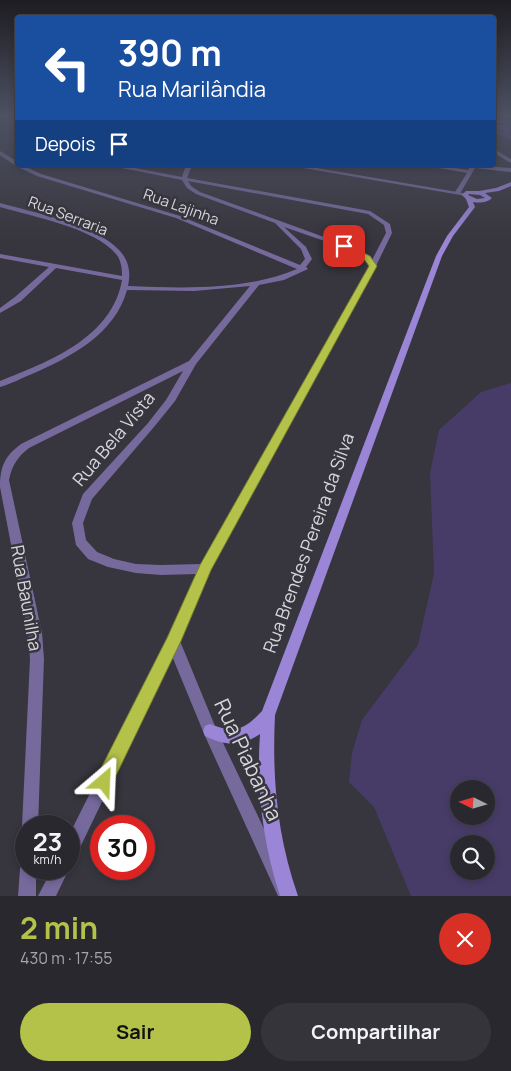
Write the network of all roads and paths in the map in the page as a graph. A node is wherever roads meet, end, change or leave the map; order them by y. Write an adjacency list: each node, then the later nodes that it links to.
1 (22, 167): 23 (street, Rua Lajinha)
2 (121, 167): 10 (street)
3 (188, 167): 10 (street)
4 (302, 167): 13 (street)
5 (437, 167): 9 (street)
6 (472, 167): 9 (street)
7 (487, 167): 8 (street)
8 (511, 170)
9 (470, 172): 13 (street)
10 (184, 179): 19 (street); 21 (street)
11 (511, 184): 14 (main road)
12 (511, 190): 16 (main road, Rua Brendes Pereira da Silva)
13 (458, 192): 15 (street)
14 (476, 192): 15 (main road); 16 (main road)
15 (468, 196): 16 (main road); 18 (main road, Rua Brendes Pereira da Silva)
16 (488, 199): 18 (main road, Rua Brendes Pereira da Silva)
17 (0, 205): 24 (street, Rua Serraria)
18 (464, 218): 32 (main road, Rua Brendes Pereira da Silva)
19 (278, 224): 21 (street); 23 (street)
20 (0, 256): 22 (street)
21 (373, 266): 30 (street)
22 (53, 267): 24 (street); 27 (street)
23 (304, 269): 25 (street)
24 (126, 279): 26 (street, Rua Serraria)
25 (258, 283): 26 (street); 28 (street, Rua Bela Vista)
26 (124, 288): 29 (street, Rua Serraria)
27 (0, 311)
28 (192, 363): 30 (street, Rua Bela Vista); 34 (street, Rua Baunilha)
29 (0, 384)
30 (205, 569): 31 (street)
31 (173, 641): 33 (street, Rua Piabanha); 35 (street)
32 (268, 716): 33 (main road); 40 (main road, Rua Brendes Pereira da Silva)
33 (210, 731): 40 (street, Rua Piabanha)
34 (30, 815)
35 (80, 830)
36 (27, 880): 38 (street)
37 (55, 880): 39 (street)
38 (26, 896)
39 (47, 896)
40 (288, 896)

